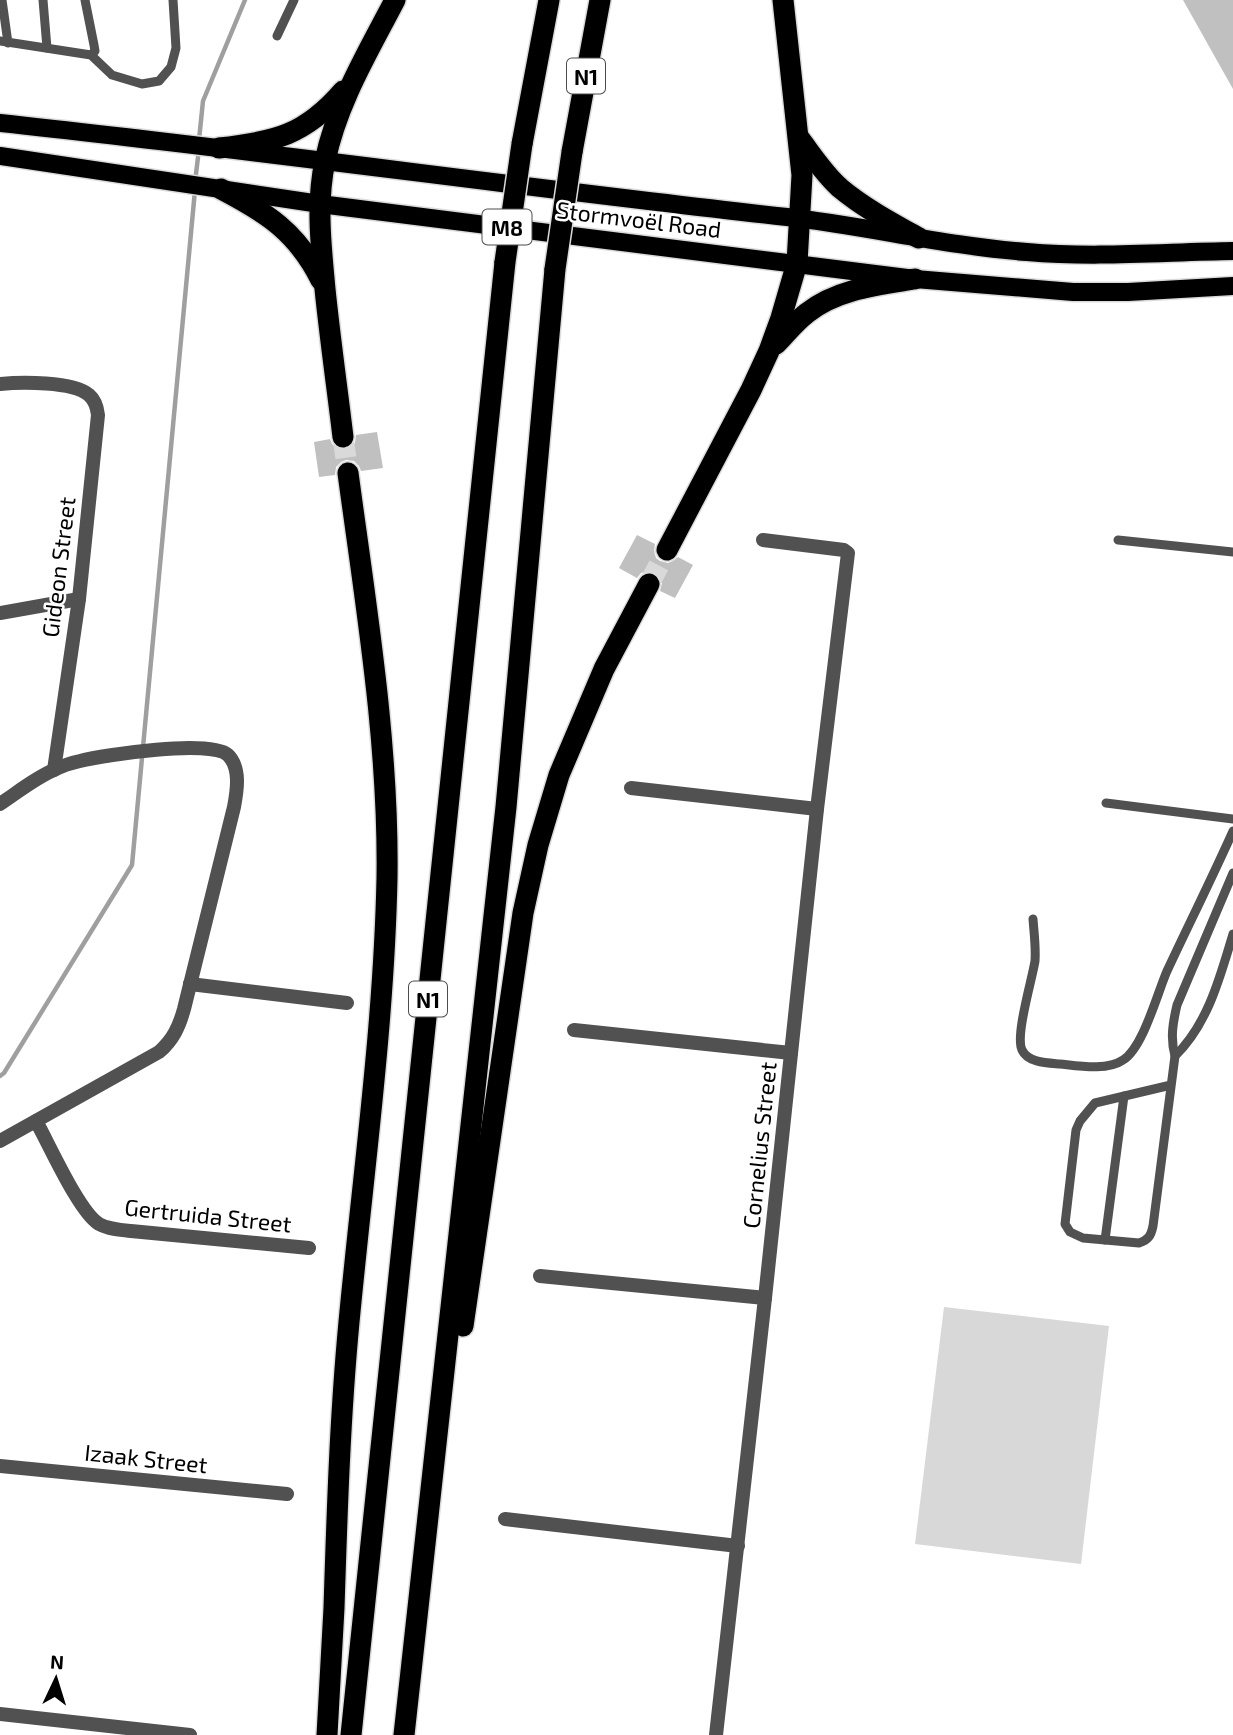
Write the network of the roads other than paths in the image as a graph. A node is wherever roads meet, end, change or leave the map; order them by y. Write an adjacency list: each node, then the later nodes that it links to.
1 (2, 0): 11 (lane)
2 (43, 0): 12 (lane)
3 (85, 0): 13 (lane)
4 (173, 0): 13 (lane)
5 (294, 0): 10 (lane)
6 (395, 0): 14 (highway)
7 (549, 0): 73 (highway, N1, bridge)
8 (600, 0): 69 (highway, N1, bridge)
9 (783, 0): 16 (highway)
10 (277, 36)
11 (4, 42): 12 (lane)
12 (47, 48): 13 (lane)
13 (91, 55)
14 (352, 82): 17 (highway); 19 (highway)
15 (0, 122): 17 (main road, Stormvoël Road / M8)
16 (797, 136): 22 (highway); 23 (highway)
17 (217, 148): 19 (main road, Stormvoël Road / M8)
18 (0, 156): 20 (main road, Stormvoël Road / M8)
19 (325, 162): 21 (highway); 22 (main road, Stormvoël Road / M8)
20 (220, 189): 21 (main road, Stormvoël Road / M8); 30 (highway)
21 (320, 204): 27 (main road, Stormvoël Road / M8); 30 (highway)
22 (801, 219): 23 (main road, Stormvoël Road / M8); 27 (highway)
23 (919, 238): 26 (main road, Stormvoël Road / M8)
24 (1233, 241): 26 (main road)
25 (1233, 251): 26 (main road, Stormvoël Road / M8)
26 (1185, 252)
27 (797, 263): 28 (main road, Stormvoël Road / M8); 31 (highway)
28 (915, 279): 29 (main road, Stormvoël Road / M8); 31 (highway)
29 (1233, 286)
30 (325, 288): 33 (highway)
31 (769, 351): 37 (highway)
32 (0, 384): 40 (street, Gideon Street)
33 (343, 437)
34 (348, 473): 72 (highway)
35 (763, 540): 46 (street, Cornelius Street)
36 (1118, 540): 38 (lane)
37 (667, 550)
38 (1233, 552)
39 (649, 584): 69 (highway)
40 (79, 599): 41 (street); 42 (street, Gideon Street)
41 (0, 613)
42 (54, 770): 45 (street); 52 (street)
43 (631, 788): 46 (street)
44 (1107, 803): 47 (lane)
45 (0, 804)
46 (817, 809): 55 (street, Cornelius Street)
47 (1233, 819)
48 (1233, 831): 50 (lane)
49 (1233, 873): 56 (lane)
50 (1033, 919)
51 (1233, 934): 56 (lane)
52 (190, 984): 53 (street); 59 (street)
53 (347, 1003)
54 (573, 1030): 55 (street)
55 (791, 1053): 64 (street, Cornelius Street)
56 (1175, 1056): 57 (lane)
57 (1171, 1085): 58 (lane); 61 (lane)
58 (1124, 1096): 61 (lane); 61 (lane)
59 (36, 1121): 60 (street); 62 (street, Gertruida Street)
60 (0, 1141)
61 (1105, 1240)
62 (309, 1248)
63 (540, 1276): 64 (street)
64 (765, 1298): 68 (street, Cornelius Street)
65 (0, 1466): 66 (street, Izaak Street)
66 (286, 1494)
67 (505, 1519): 68 (street)
68 (738, 1546): 75 (street, Cornelius Street)
69 (409, 1692): 74 (highway, N1)
70 (0, 1714): 71 (street)
71 (190, 1735)
72 (327, 1735)
73 (351, 1735)
74 (404, 1735)
75 (716, 1735)

